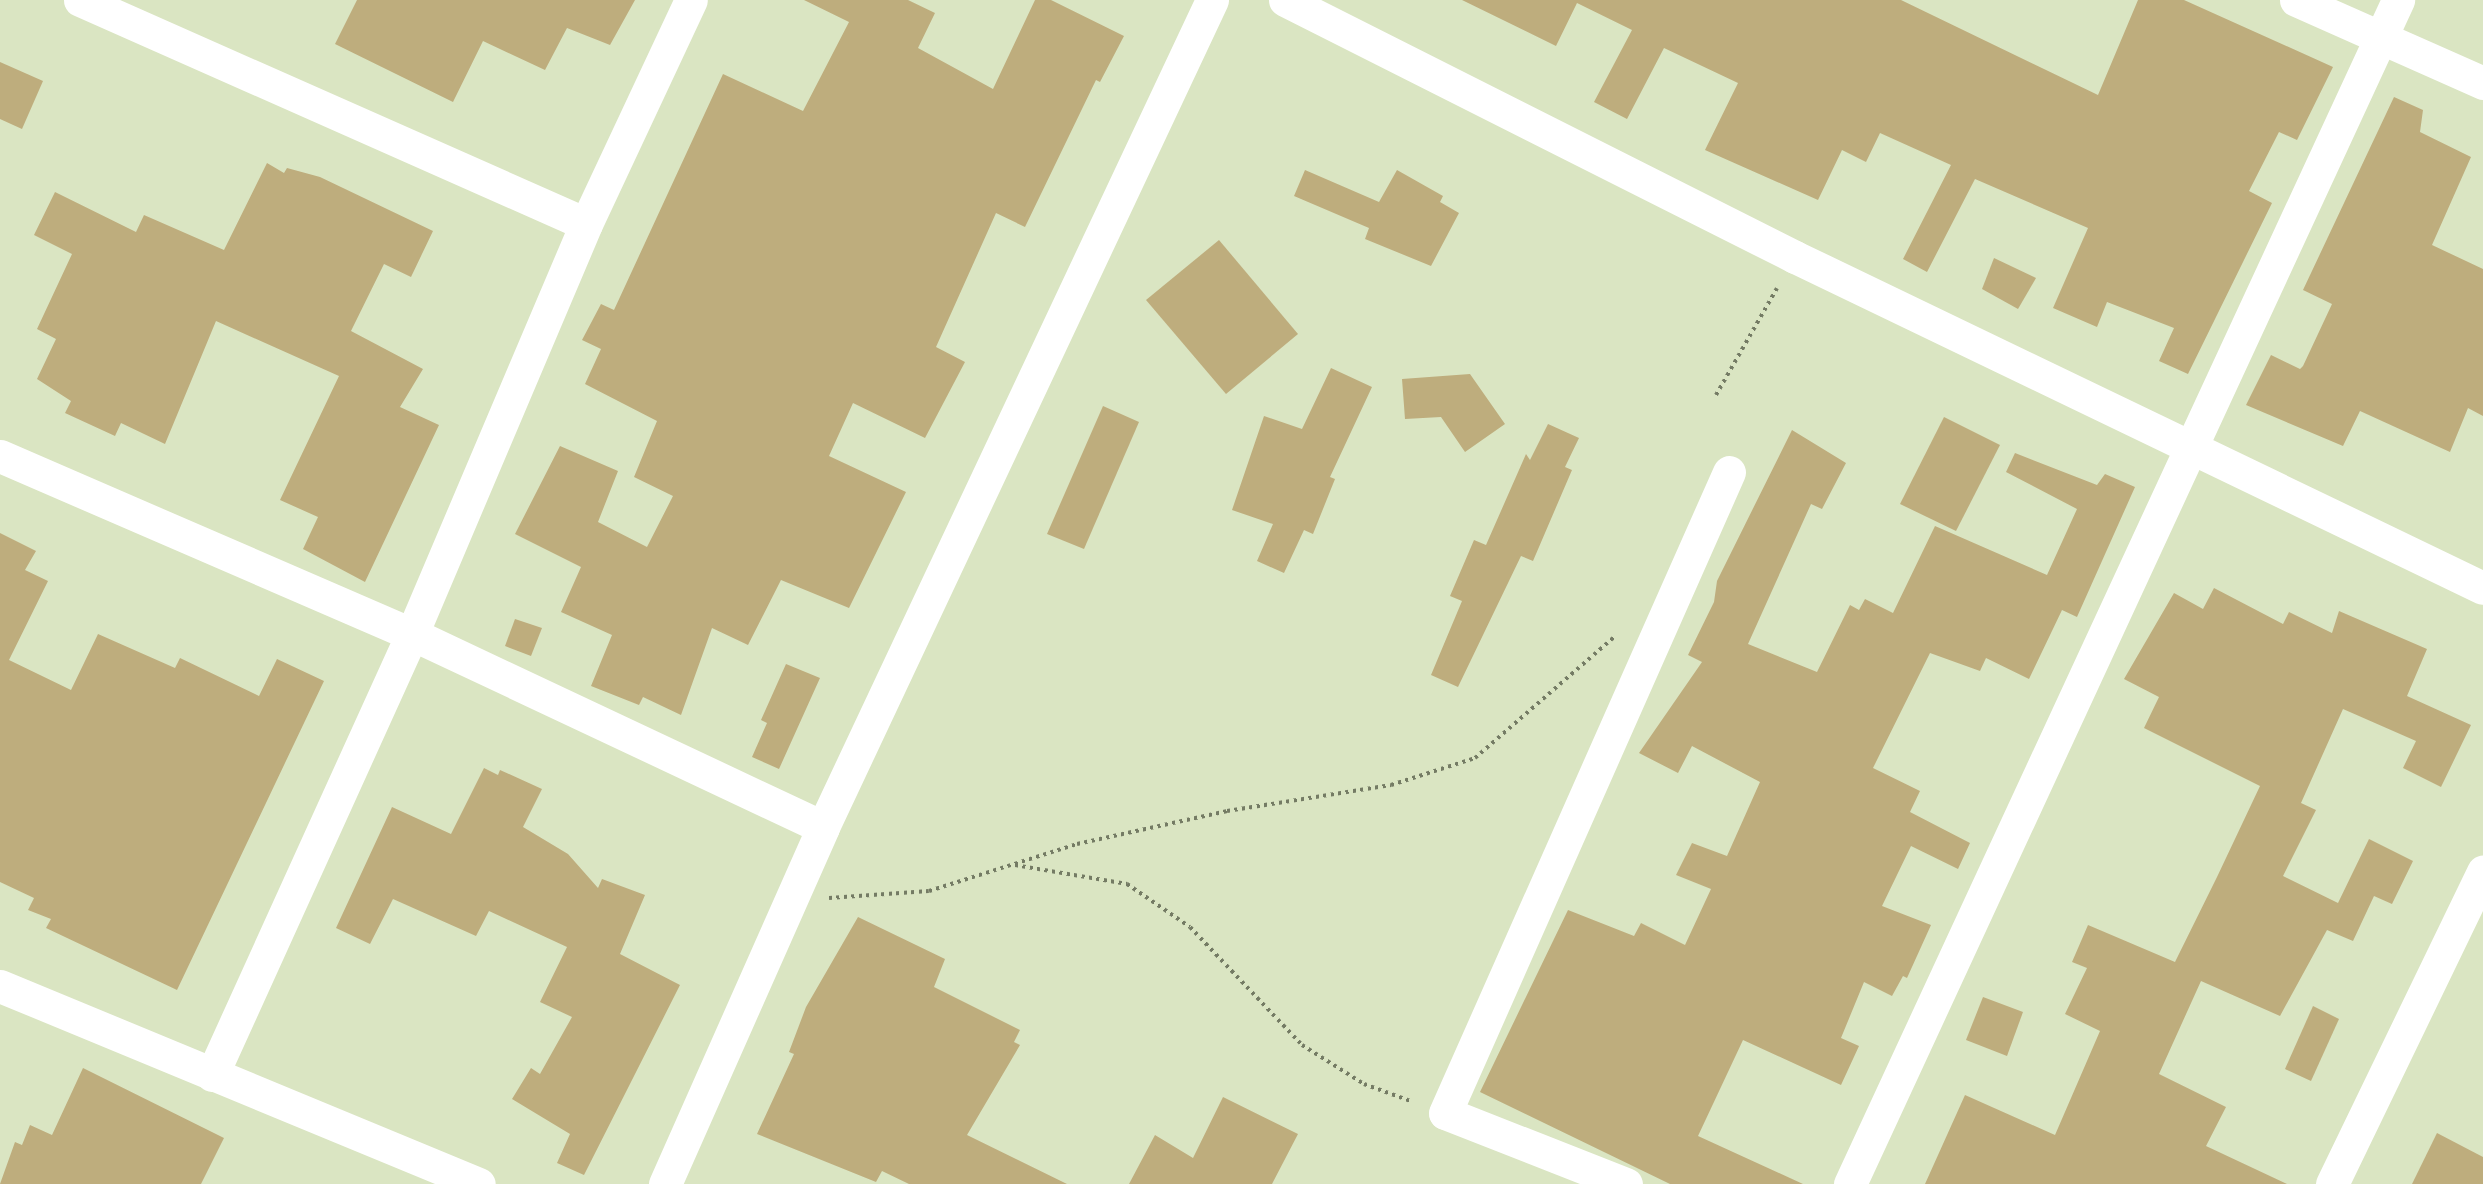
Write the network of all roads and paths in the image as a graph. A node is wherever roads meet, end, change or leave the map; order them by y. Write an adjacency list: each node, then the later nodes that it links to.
1 (80, 0): 9 (street)
2 (691, 0): 9 (street)
3 (1212, 0): 18 (street)
4 (1285, 0): 10 (street)
5 (2296, 0): 7 (street)
6 (2398, 0): 7 (street)
7 (2380, 38): 8 (street); 12 (street)
8 (2483, 83)
9 (586, 224): 17 (street)
10 (1795, 257): 11 (path); 12 (street)
11 (1716, 395)
12 (2193, 445): 15 (street); 28 (street)
13 (0, 456): 17 (street)
14 (1729, 472): 24 (street)
15 (2483, 588)
16 (1624, 629): 19 (path)
17 (411, 634): 18 (street); 23 (street)
18 (823, 826): 21 (street)
19 (1013, 865): 21 (path); 24 (path)
20 (2483, 872): 29 (street)
21 (790, 901): 26 (street)
22 (0, 986): 23 (street)
23 (212, 1075): 25 (street)
24 (1445, 1113): 27 (street)
25 (479, 1184)
26 (665, 1184)
27 (1626, 1184)
28 (1850, 1184)
29 (2332, 1184)

